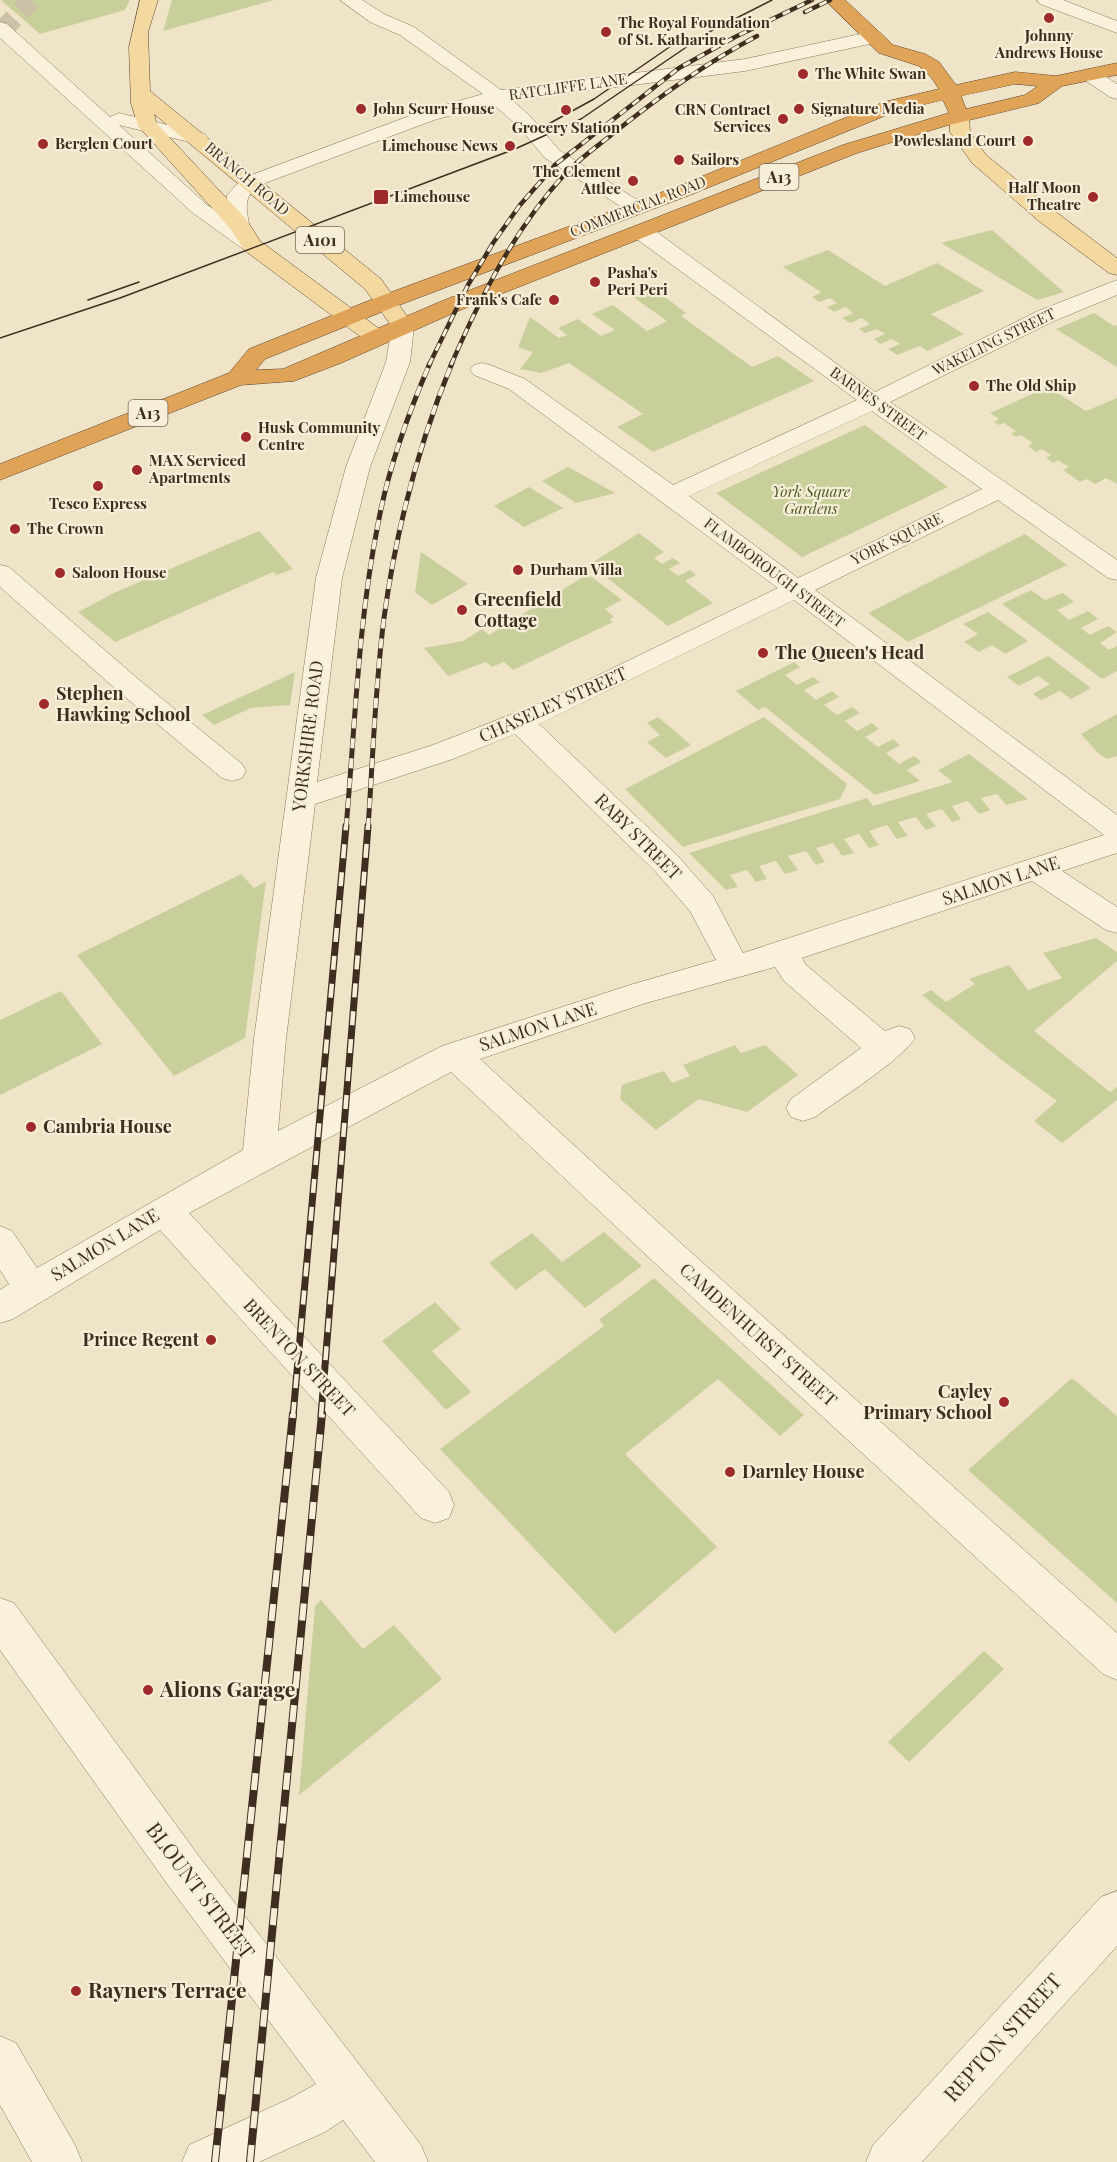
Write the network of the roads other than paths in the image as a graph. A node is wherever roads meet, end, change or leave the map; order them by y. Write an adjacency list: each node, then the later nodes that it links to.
1 (148, 0): 12 (main road, A101)
2 (349, 0): 14 (street)
3 (834, 0): 7 (highway)
4 (1046, 0): 5 (street)
5 (1117, 27)
6 (0, 28): 16 (street, BRANCH ROAD)
7 (880, 43): 11 (highway); 14 (street, RATCLIFFE LANE); 15 (highway)
8 (1117, 69): 9 (highway, COMMERCIAL ROAD / A13)
9 (1090, 75): 10 (highway, COMMERCIAL ROAD / A13); 13 (street)
10 (1056, 82): 11 (highway, COMMERCIAL ROAD / A13); 17 (highway, COMMERCIAL ROAD / A13)
11 (951, 92): 15 (highway, COMMERCIAL ROAD / A13); 17 (highway)
12 (141, 93): 18 (main road, A101); 19 (main road, A101)
13 (1117, 93)
14 (498, 96): 20 (street, RATCLIFFE LANE); 21 (street)
15 (920, 99): 17 (highway); 21 (highway, COMMERCIAL ROAD / A13)
16 (94, 112): 18 (street, BRANCH ROAD); 24 (street, BRANCH ROAD)
17 (949, 118): 23 (highway, COMMERCIAL ROAD / A13); 25 (main road)
18 (148, 126): 19 (street, BRANCH ROAD); 22 (main road, BRANCH ROAD / A101)
19 (198, 138): 20 (main road, BRANCH ROAD / A101)
20 (250, 182): 22 (street); 27 (main road, BRANCH ROAD / A101)
21 (639, 207): 27 (highway, COMMERCIAL ROAD / A13)
22 (238, 224): 24 (main road, BRANCH ROAD / A101)
23 (642, 232): 29 (highway, COMMERCIAL ROAD / A13); 33 (street, BARNES STREET)
24 (252, 245): 28 (main road, BRANCH ROAD / A101)
25 (1117, 268)
26 (1117, 287): 33 (street, WAKELING STREET)
27 (386, 302): 28 (highway, COMMERCIAL ROAD / A13); 29 (main road, A101)
28 (348, 317): 30 (main road, A101); 32 (highway, COMMERCIAL ROAD / A13)
29 (403, 326): 30 (highway, COMMERCIAL ROAD / A13); 42 (street, YORKSHIRE ROAD)
30 (377, 338): 32 (highway, COMMERCIAL ROAD / A13)
31 (482, 370): 36 (street, FLAMBOROUGH STREET)
32 (237, 378): 34 (highway, COMMERCIAL ROAD / A13)
33 (874, 402): 35 (street, BARNES STREET); 36 (street)
34 (0, 473)
35 (999, 490): 37 (street, BARNES STREET); 39 (street, YORK SQUARE)
36 (670, 495): 39 (street, FLAMBOROUGH STREET)
37 (1117, 572)
38 (0, 573): 41 (street)
39 (796, 589): 40 (street, CHASELEY STREET); 43 (street, FLAMBOROUGH STREET)
40 (520, 722): 42 (street, CHASELEY STREET); 48 (street, RABY STREET)
41 (232, 771)
42 (300, 798): 51 (street, YORKSHIRE ROAD)
43 (1117, 830)
44 (1117, 842): 45 (street, SALMON LANE)
45 (1036, 869): 46 (street); 47 (street, SALMON LANE)
46 (1117, 922)
47 (783, 952): 48 (street, SALMON LANE); 50 (street)
48 (735, 968): 49 (street, SALMON LANE)
49 (454, 1055): 51 (street, SALMON LANE); 58 (street, CAMDENHURST STREET)
50 (803, 1108)
51 (259, 1157): 52 (street, SALMON LANE)
52 (164, 1210): 54 (street, SALMON LANE); 56 (street, BRENTON STREET)
53 (0, 1241): 54 (street)
54 (31, 1288): 55 (street, SALMON LANE)
55 (0, 1308)
56 (435, 1505)
57 (0, 1617): 61 (street, BLOUNT STREET)
58 (1117, 1660)
59 (1117, 1913): 65 (street, REPTON STREET)
60 (0, 2060): 62 (street)
61 (349, 2090): 63 (street); 64 (street, BLOUNT STREET)
62 (58, 2162)
63 (206, 2162)
64 (404, 2162)
65 (890, 2162)

